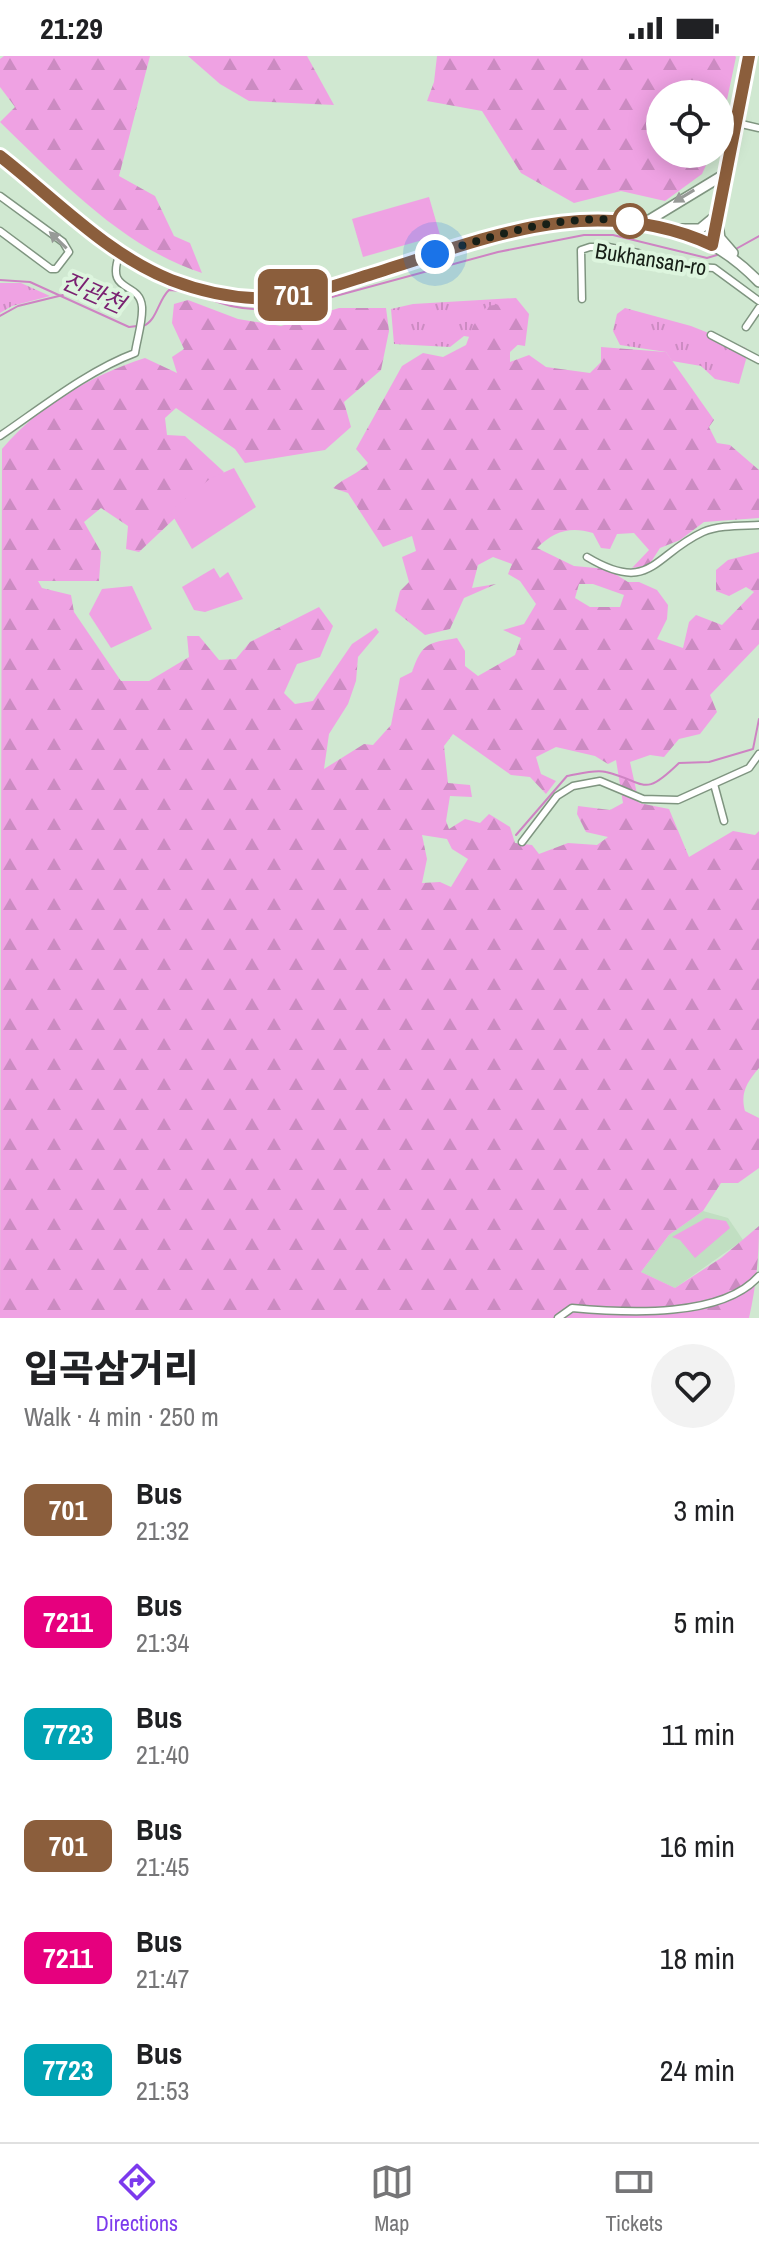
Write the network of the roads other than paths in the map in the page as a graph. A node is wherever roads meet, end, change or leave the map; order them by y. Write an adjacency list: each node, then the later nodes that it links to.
1 (749, 56): 2 (main road, Bukhansan-ro)
2 (743, 125): 3 (street); 5 (main road, Bukhansan-ro)
3 (759, 128)
4 (0, 156): 12 (main road)
5 (725, 174): 7 (main road, Bukhansan-ro); 8 (main road, one-way to 8)
6 (0, 196): 10 (street, one-way to 6)
7 (717, 215): 9 (main road); 11 (main road, Bukhansan-ro); 13 (main road)
8 (645, 222): 9 (main road); 12 (main road)
9 (673, 228): 11 (main road)
10 (0, 231)
11 (712, 245): 13 (main road)
12 (120, 253): 21 (street)
13 (742, 266): 14 (main road)
14 (759, 282)
15 (582, 299): 16 (street, Bukhansan-ro)
16 (759, 301)
17 (759, 308): 18 (street)
18 (746, 327)
19 (711, 335): 20 (street)
20 (759, 360)
21 (0, 436)
22 (759, 525): 23 (street)
23 (587, 557)
24 (759, 754): 25 (street)
25 (714, 784): 26 (street); 27 (street)
26 (724, 821)
27 (522, 842)
28 (759, 1276): 29 (street)
29 (558, 1318)

